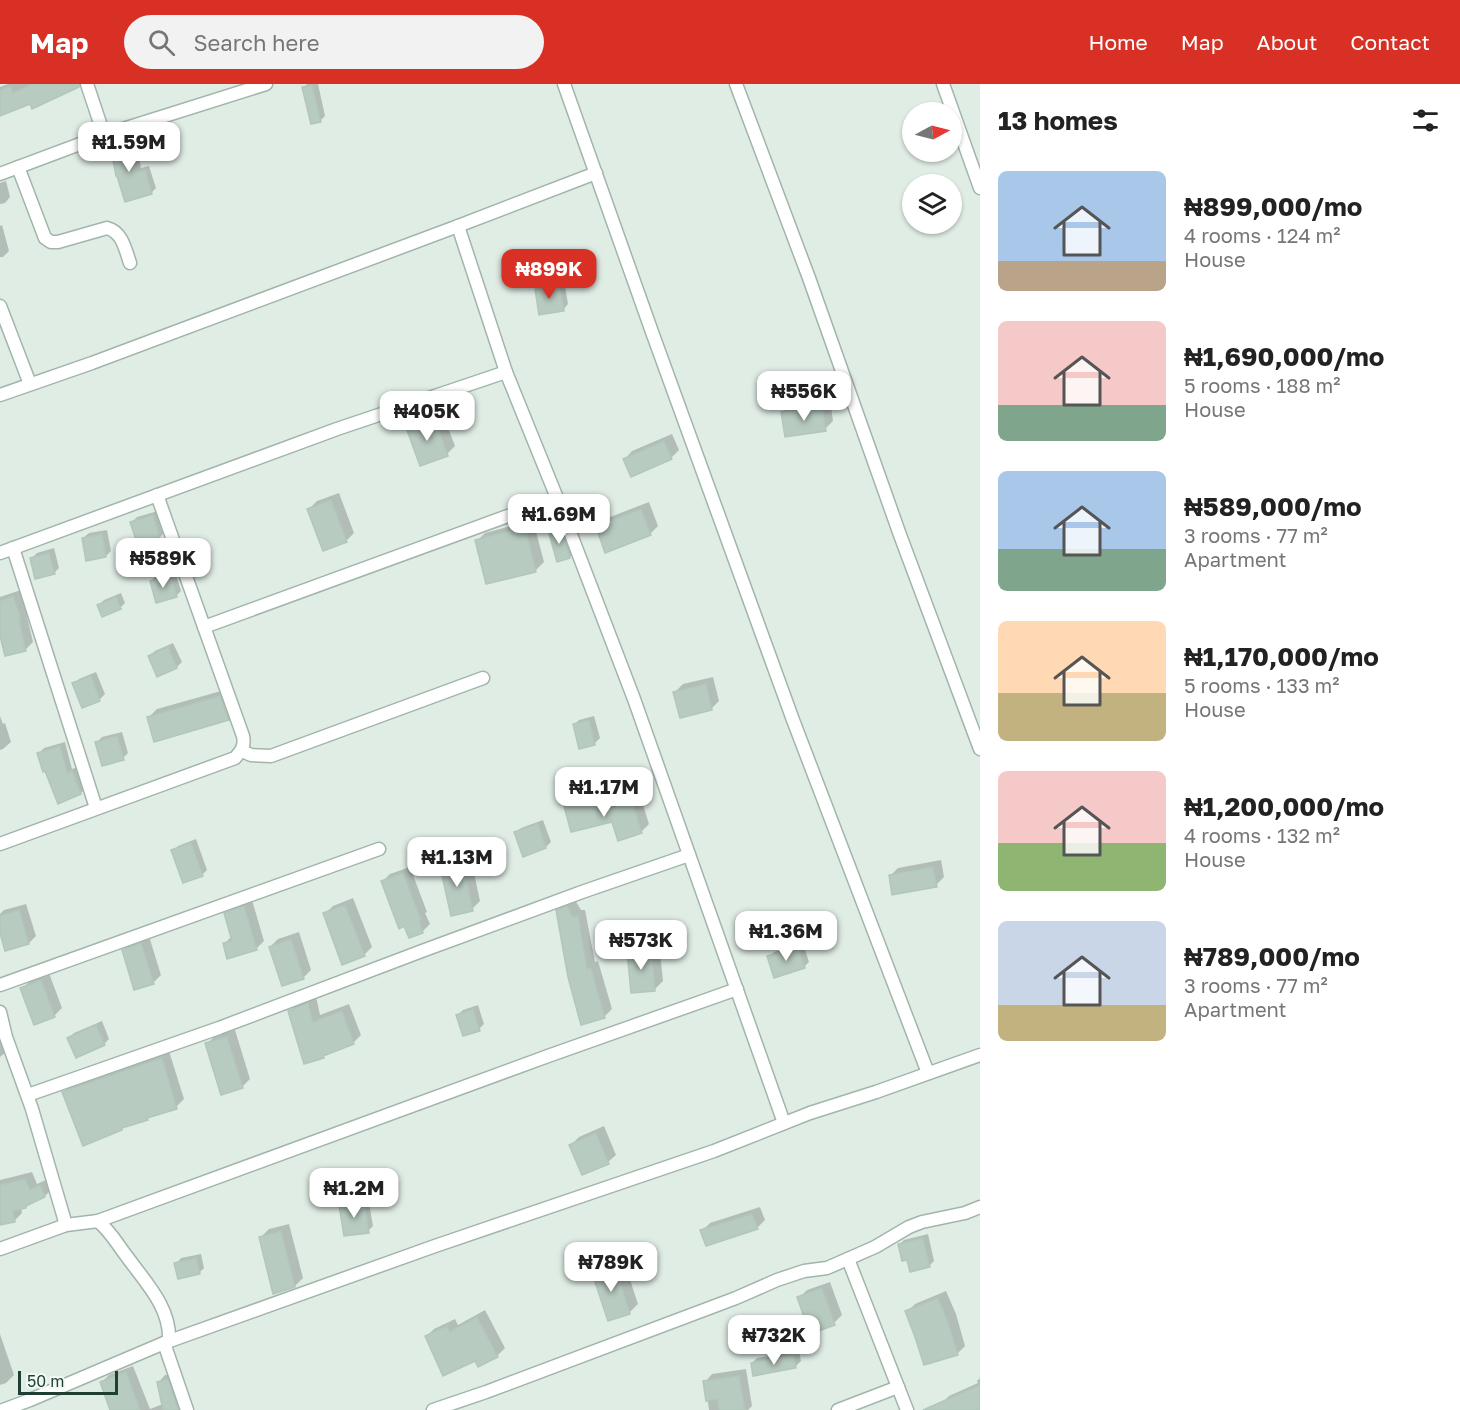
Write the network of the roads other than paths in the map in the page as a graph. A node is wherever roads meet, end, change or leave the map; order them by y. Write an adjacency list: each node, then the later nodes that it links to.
1 (87, 84): 7 (street)
2 (266, 84): 6 (street)
3 (564, 84): 9 (street)
4 (736, 84): 24 (street)
5 (943, 84): 11 (street)
6 (244, 88): 7 (street)
7 (104, 135): 8 (street)
8 (18, 167): 10 (street); 13 (street)
9 (596, 173): 12 (street); 34 (street)
10 (0, 174)
11 (980, 188)
12 (458, 226): 15 (street); 16 (street)
13 (130, 262)
14 (0, 306): 16 (street)
15 (506, 372): 18 (street); 19 (street)
16 (30, 384): 17 (street)
17 (0, 395)
18 (157, 495): 20 (street); 22 (street)
19 (557, 498): 22 (street); 29 (street)
20 (13, 548): 21 (street); 26 (street)
21 (0, 553)
22 (204, 627): 25 (street)
23 (483, 678): 25 (street)
24 (980, 749)
25 (242, 751): 26 (street)
26 (96, 808): 27 (street)
27 (0, 844)
28 (379, 849): 30 (street)
29 (688, 855): 31 (street); 35 (street)
30 (0, 985)
31 (736, 989): 36 (street); 38 (street)
32 (0, 1012): 35 (street)
33 (980, 1055): 34 (street)
34 (928, 1073): 36 (street)
35 (28, 1095): 39 (street)
36 (784, 1123): 42 (street)
37 (980, 1207): 41 (street)
38 (98, 1221): 39 (street); 42 (street)
39 (66, 1225): 40 (street)
40 (0, 1249)
41 (848, 1259): 43 (street); 47 (street)
42 (164, 1343): 44 (street); 46 (street)
43 (898, 1387): 48 (street); 49 (street)
44 (32, 1405): 45 (street)
45 (3, 1410)
46 (187, 1410)
47 (433, 1410)
48 (838, 1410)
49 (907, 1410)

